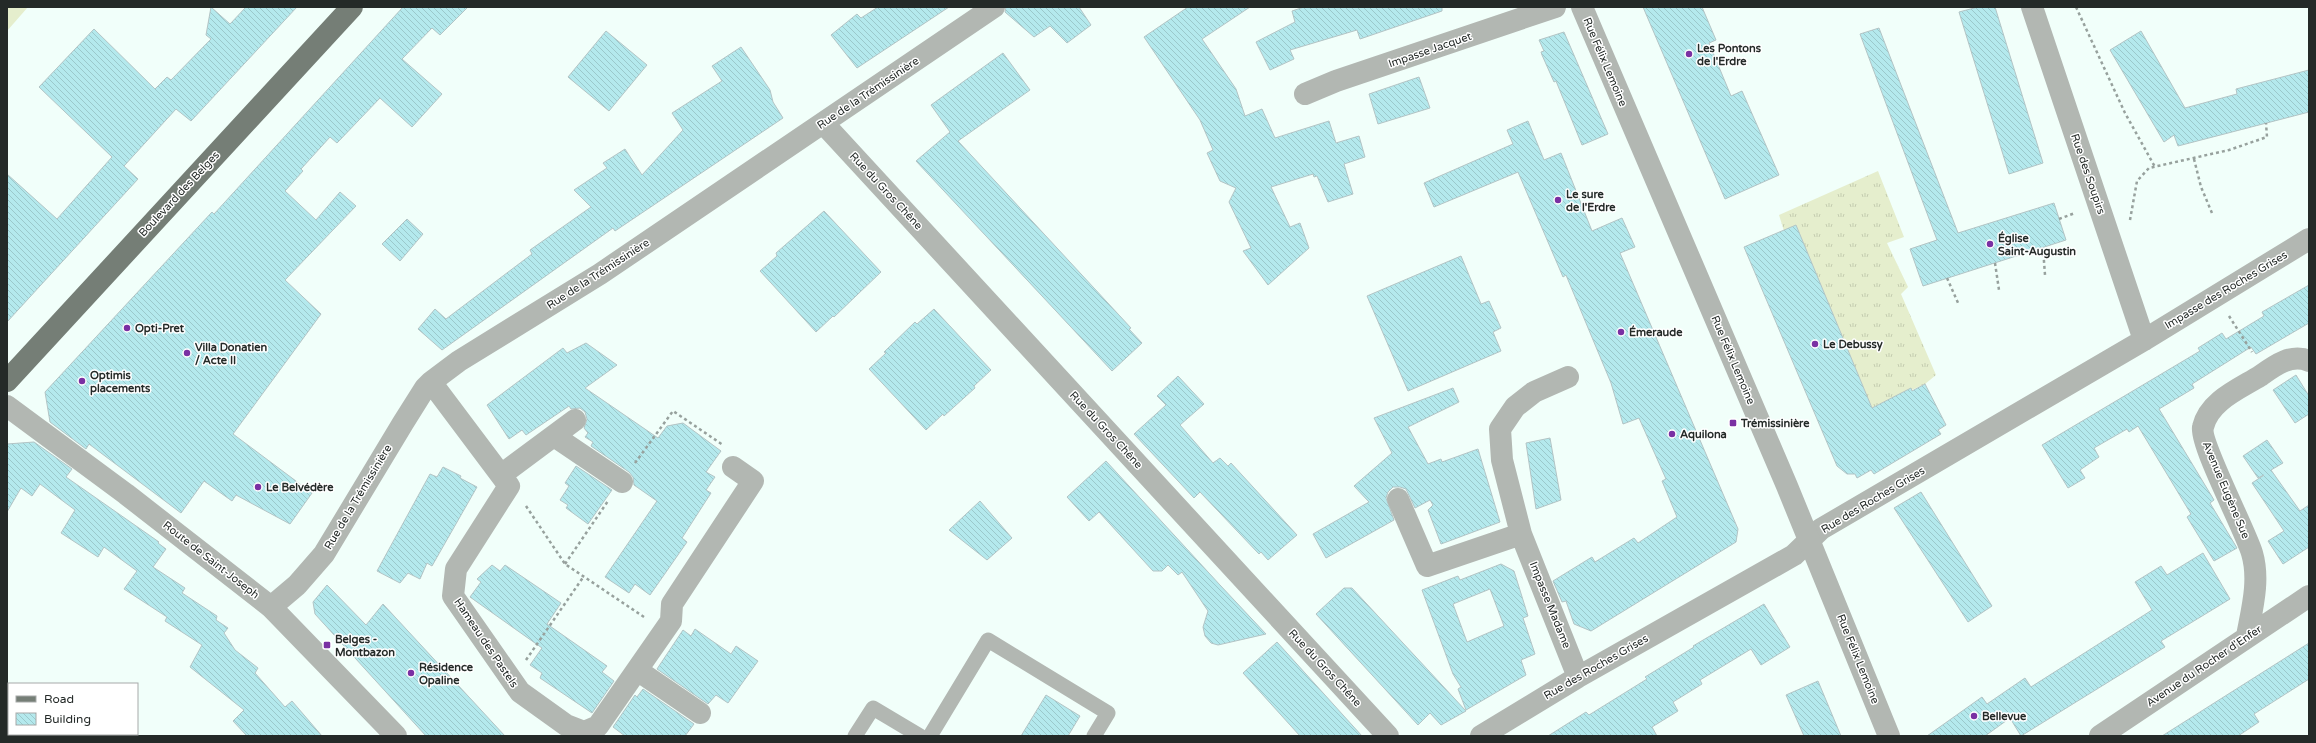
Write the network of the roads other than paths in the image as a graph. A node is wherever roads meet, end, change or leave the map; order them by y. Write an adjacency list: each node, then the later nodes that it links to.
1 (352, 7): 12 (main road, Boulevard des Belges)
2 (994, 7): 7 (street, Rue de la Trémissinière)
3 (1556, 7): 6 (street, Impasse Jacquet)
4 (1582, 7): 22 (street, Rue Félix Lemoine)
5 (2032, 7): 9 (street, Rue des Soupirs)
6 (1305, 94)
7 (824, 124): 13 (street, Rue de la Trémissinière); 34 (street, Rue du Gros Chêne)
8 (2309, 239): 9 (street, Impasse des Roches Grises)
9 (2144, 340): 22 (street, Rue des Roches Grises)
10 (2309, 361): 25 (street, Avenue Eugène Sue)
11 (1568, 377): 21 (street, Impasse Madame)
12 (7, 381)
13 (431, 382): 18 (street); 24 (street, Rue de la Trémissinière)
14 (7, 406): 24 (street, Route de Saint-Joseph)
15 (575, 420): 16 (street, Hameau des Pastels)
16 (554, 436): 18 (street, Hameau des Pastels); 19 (street)
17 (733, 467): 26 (street, Hameau des Pastels)
18 (505, 480): 26 (street, Hameau des Pastels)
19 (622, 482)
20 (1398, 499): 21 (street)
21 (1521, 534): 27 (street, Impasse Madame)
22 (1809, 541): 27 (street, Rue des Roches Grises); 36 (street, Rue Félix Lemoine)
23 (2309, 596): 25 (street, Avenue du Rocher d'Enfer)
24 (271, 607): 29 (street, Route de Saint-Joseph)
25 (2247, 636): 37 (street, Avenue du Rocher d'Enfer)
26 (637, 670): 28 (street)
27 (1578, 677): 35 (street, Rue des Roches Grises)
28 (700, 713)
29 (396, 736)
30 (856, 736): 31 (lane)
31 (920, 736)
32 (930, 736): 33 (lane)
33 (1094, 736)
34 (1388, 736)
35 (1481, 736)
36 (1889, 736)
37 (2100, 736)

